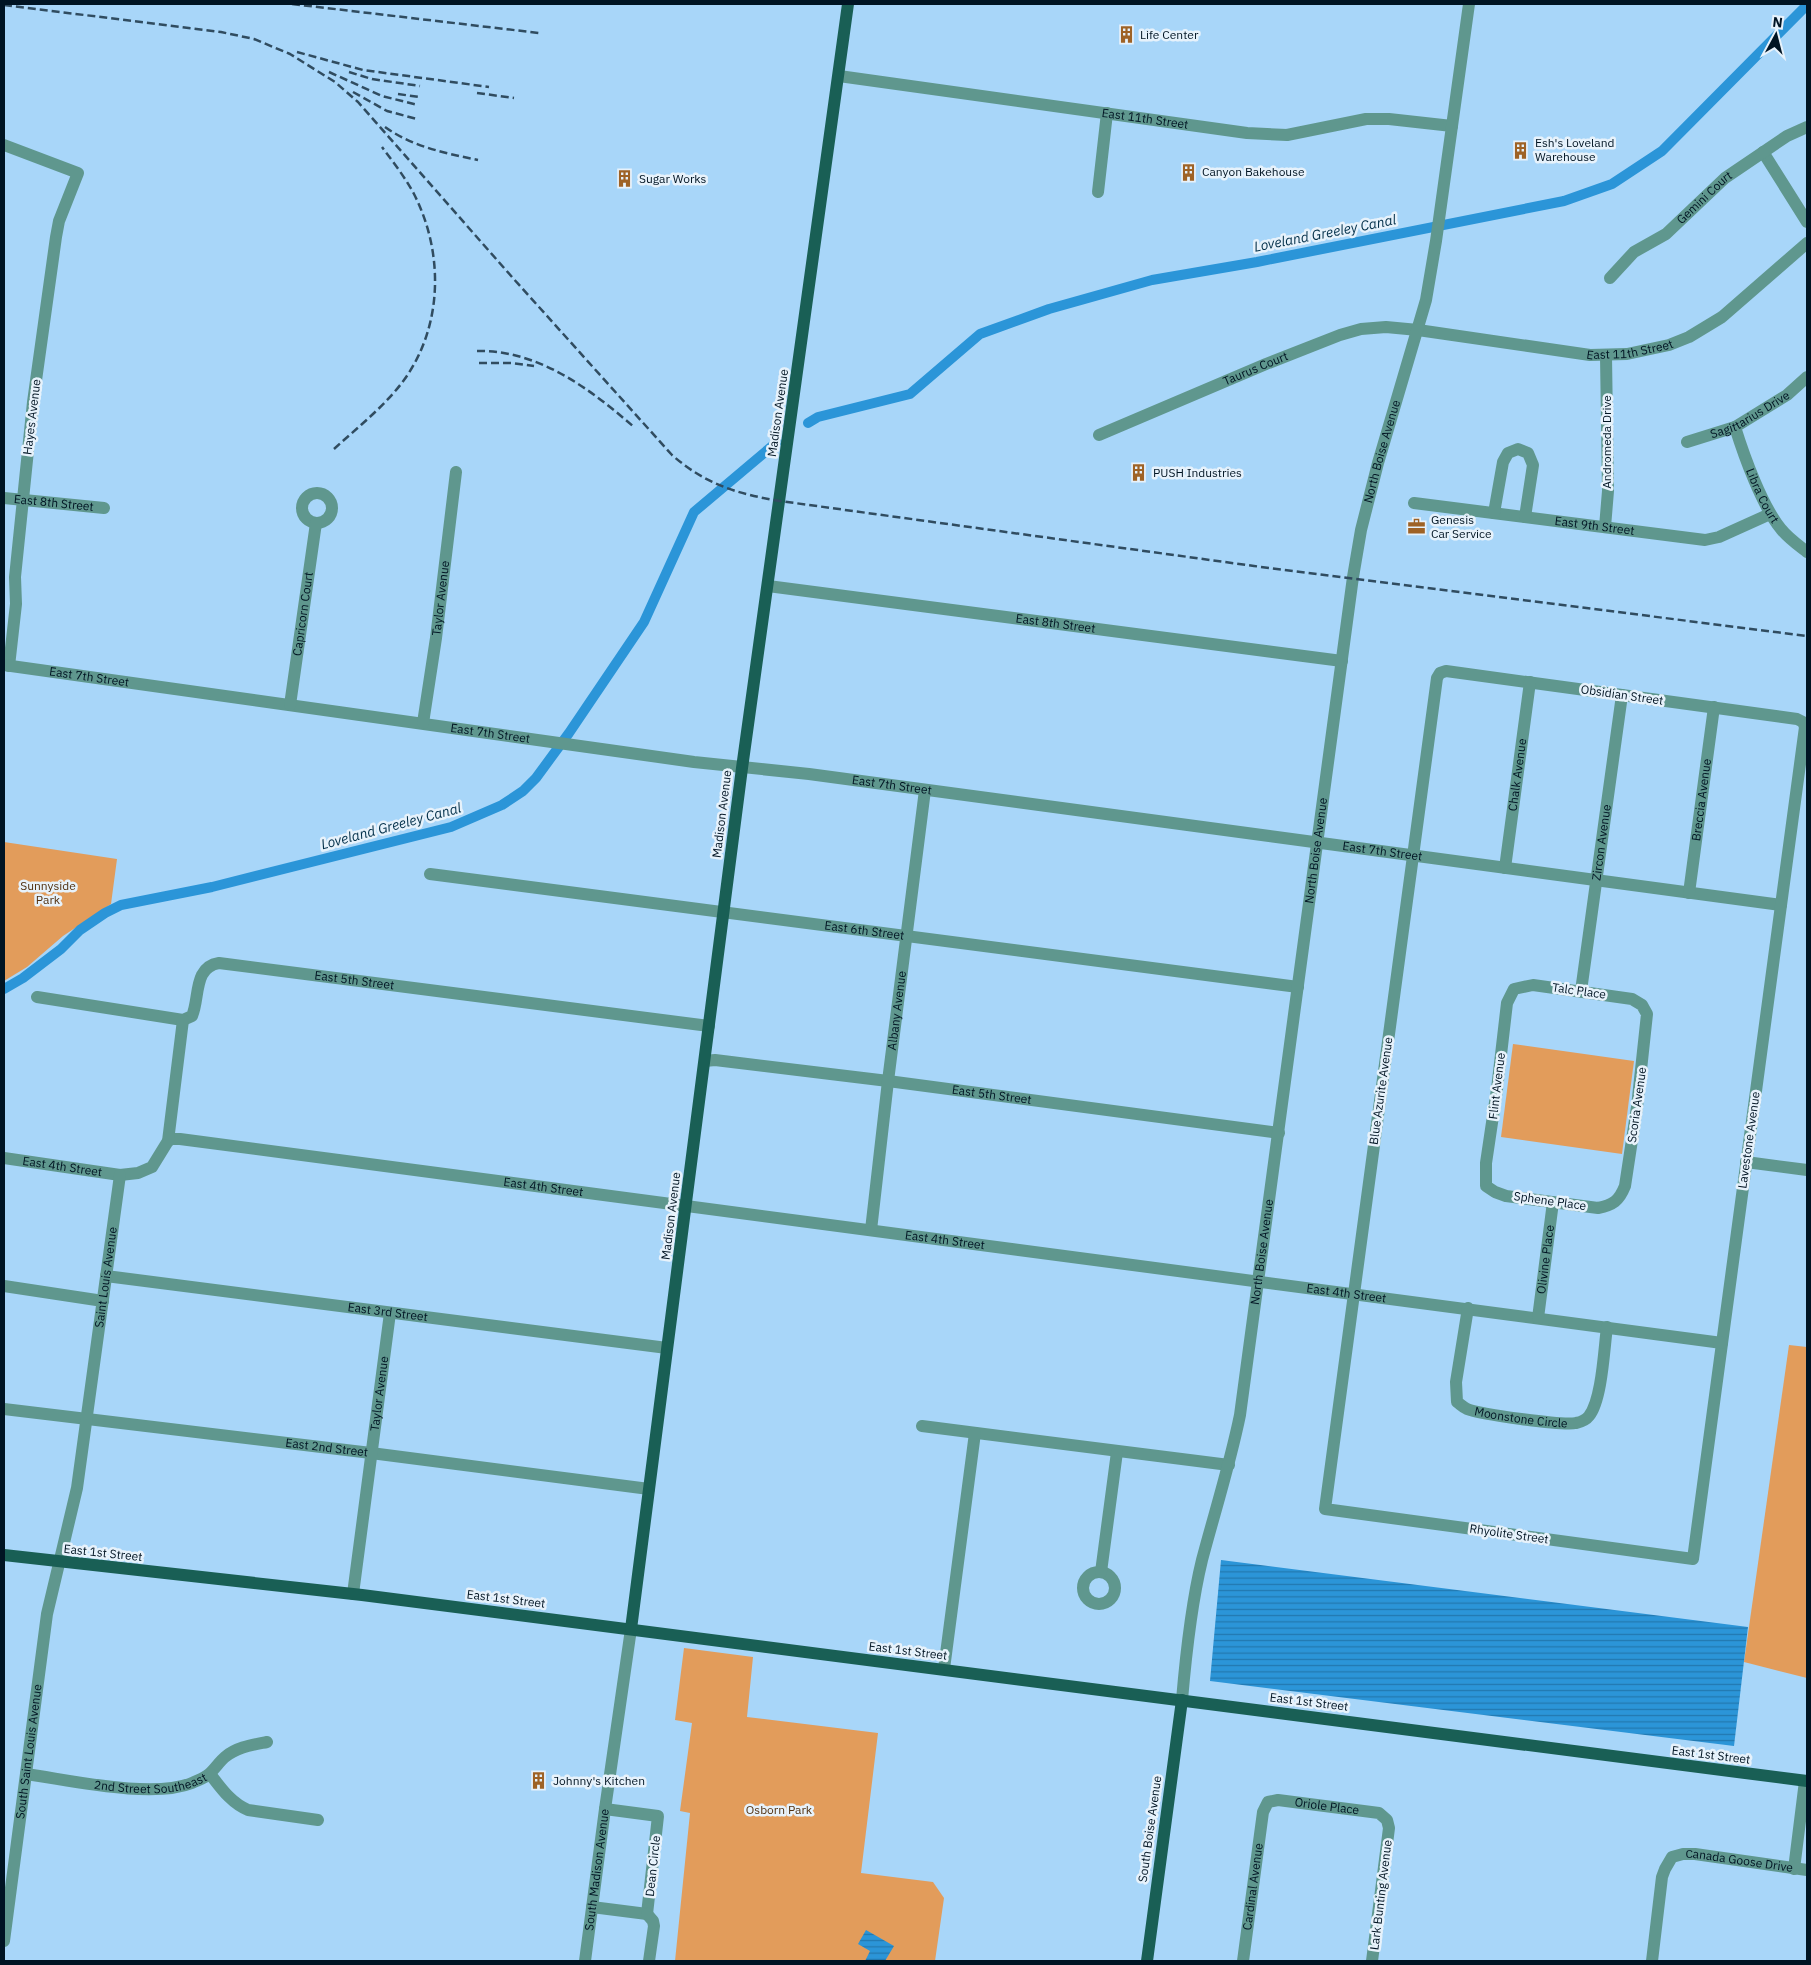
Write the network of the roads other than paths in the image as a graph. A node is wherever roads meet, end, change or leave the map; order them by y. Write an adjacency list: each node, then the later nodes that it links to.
1 (848, 4): 3 (main road, Madison Avenue)
2 (1469, 4): 5 (street, North Boise Avenue)
3 (838, 76): 4 (street, East 11th Street); 30 (main road, Madison Avenue)
4 (1107, 113): 5 (street, East 11th Street); 9 (street)
5 (1452, 126): 13 (street, North Boise Avenue)
6 (1807, 127): 8 (street, Gemini Court)
7 (4, 145): 21 (street, Hayes Avenue)
8 (1763, 152): 10 (street); 12 (street, Gemini Court)
9 (1098, 192)
10 (1807, 222)
11 (1807, 243): 14 (street, East 11th Street)
12 (1610, 278)
13 (1418, 330): 14 (street, East 11th Street); 17 (street, Taurus Court); 31 (street, North Boise Avenue)
14 (1606, 356): 28 (street, Andromeda Drive)
15 (1807, 377): 16 (street, Sagittarius Drive)
16 (1735, 427): 18 (street, Sagittarius Drive); 25 (street, Libra Court)
17 (1099, 435)
18 (1687, 442)
19 (456, 472): 39 (street, Taylor Avenue)
20 (4, 498): 21 (street, East 8th Street)
21 (22, 500): 23 (street, East 8th Street); 32 (street, Hayes Avenue)
22 (1414, 503): 24 (street, East 9th Street)
23 (104, 508)
24 (1494, 513): 26 (street, East 9th Street); 26 (street)
25 (1770, 514): 28 (street, East 9th Street); 29 (street, Libra Court)
26 (1525, 517): 28 (street, East 9th Street)
27 (316, 523): 36 (street, Capricorn Court)
28 (1605, 527)
29 (1807, 552)
30 (768, 586): 31 (street, East 8th Street); 40 (main road, Madison Avenue)
31 (1342, 661): 42 (street, North Boise Avenue)
32 (7, 665): 36 (street, East 7th Street)
33 (1440, 673): 34 (street, Obsidian Street); 43 (street, Blue Azurite Avenue)
34 (1530, 682): 35 (street, Obsidian Street); 44 (street, Chalk Avenue)
35 (1622, 695): 37 (street, Obsidian Street); 46 (street, Zircon Avenue)
36 (290, 705): 39 (street, East 7th Street)
37 (1714, 707): 38 (street, Obsidian Street); 47 (street, Breccia Avenue)
38 (1803, 722): 48 (street, Lavestone Avenue)
39 (423, 723): 40 (street, East 7th Street)
40 (742, 768): 41 (street, East 7th Street); 49 (main road, Madison Avenue)
41 (925, 790): 42 (street, East 7th Street); 50 (street, Albany Avenue)
42 (1318, 843): 43 (street, East 7th Street); 51 (street, North Boise Avenue)
43 (1413, 856): 44 (street, East 7th Street); 74 (street, Blue Azurite Avenue)
44 (1505, 868): 46 (street, East 7th Street)
45 (430, 874): 49 (street, East 6th Street)
46 (1597, 881): 47 (street, East 7th Street); 53 (street, Zircon Avenue)
47 (1689, 893): 48 (street, East 7th Street)
48 (1781, 905): 63 (street, Lavestone Avenue)
49 (724, 913): 50 (street, East 6th Street); 57 (main road, Madison Avenue)
50 (907, 937): 51 (street, East 6th Street); 59 (street, Albany Avenue)
51 (1298, 987): 60 (street, North Boise Avenue)
52 (1514, 989): 53 (street, Talc Place); 66 (street, Flint Avenue)
53 (1581, 991): 55 (street, Talc Place)
54 (37, 998): 56 (street)
55 (1642, 1005): 68 (street, Scoria Avenue)
56 (183, 1020): 57 (street, East 5th Street); 61 (street)
57 (709, 1026): 58 (main road, Madison Avenue)
58 (704, 1061): 59 (street, East 5th Street); 69 (main road, Madison Avenue)
59 (888, 1081): 60 (street, East 5th Street); 70 (street, Albany Avenue)
60 (1278, 1133): 72 (street, North Boise Avenue)
61 (168, 1141): 65 (street); 69 (street, East 4th Street)
62 (4, 1158): 65 (street, East 4th Street)
63 (1746, 1162): 64 (street); 80 (street, Lavestone Avenue)
64 (1807, 1170)
65 (120, 1175): 71 (street, Saint Louis Avenue)
66 (1486, 1186): 67 (street, Sphene Place)
67 (1553, 1202): 68 (street, Sphene Place); 78 (street, Olivine Place)
68 (1615, 1203)
69 (686, 1205): 70 (street, East 4th Street); 81 (main road, Madison Avenue)
70 (871, 1230): 72 (street, East 4th Street)
71 (106, 1276): 75 (street, Saint Louis Avenue); 77 (street, East 3rd Street)
72 (1259, 1281): 74 (street, East 4th Street); 88 (street, North Boise Avenue)
73 (4, 1286): 75 (street)
74 (1354, 1293): 76 (street, East 4th Street); 90 (street, Blue Azurite Avenue)
75 (103, 1301): 83 (street, Saint Louis Avenue)
76 (1468, 1308): 78 (street, East 4th Street); 79 (street, Moonstone Circle)
77 (390, 1313): 81 (street, East 3rd Street); 87 (street, Taylor Avenue)
78 (1538, 1318): 79 (street, East 4th Street)
79 (1608, 1327): 80 (street, East 4th Street)
80 (1722, 1343): 92 (street, Lavestone Avenue)
81 (668, 1348): 89 (main road, Madison Avenue)
82 (4, 1409): 83 (street, East 2nd Street)
83 (87, 1419): 87 (street, East 2nd Street); 93 (street, Saint Louis Avenue)
84 (922, 1426): 85 (street)
85 (975, 1433): 86 (street); 97 (street)
86 (1117, 1452): 88 (street); 94 (street)
87 (371, 1453): 89 (street, East 2nd Street); 95 (street, Taylor Avenue)
88 (1228, 1465): 98 (street, North Boise Avenue)
89 (649, 1489): 96 (main road, Madison Avenue)
90 (1325, 1510): 92 (street, Rhyolite Street)
91 (4, 1555): 93 (main road, East 1st Street)
92 (1693, 1558)
93 (60, 1562): 95 (main road, East 1st Street); 100 (street, South Saint Louis Avenue)
94 (1101, 1572)
95 (353, 1594): 96 (main road, East 1st Street)
96 (631, 1629): 97 (main road, East 1st Street); 103 (street, South Madison Avenue)
97 (944, 1669): 98 (main road, East 1st Street)
98 (1182, 1700): 102 (main road, East 1st Street); 114 (main road, South Boise Avenue)
99 (267, 1742): 101 (street)
100 (26, 1771): 101 (street, 2nd Street Southeast); 111 (street, South Saint Louis Avenue)
101 (210, 1774): 105 (street, 2nd Street Southeast)
102 (1806, 1781): 107 (street)
103 (604, 1809): 109 (street, South Madison Avenue); 110 (street, Dean Circle)
104 (1263, 1812): 106 (street, Oriole Place); 115 (street, Cardinal Avenue)
105 (318, 1820)
106 (1389, 1828): 116 (street, Lark Bunting Avenue)
107 (1794, 1869): 108 (street, Canada Goose Drive); 117 (street, Canada Goose Drive)
108 (1807, 1870)
109 (592, 1907): 110 (street, Dean Circle); 112 (street, South Madison Avenue)
110 (647, 1914): 113 (street)
111 (4, 1941)
112 (585, 1961)
113 (649, 1961)
114 (1147, 1961)
115 (1243, 1961)
116 (1372, 1961)
117 (1652, 1961)

